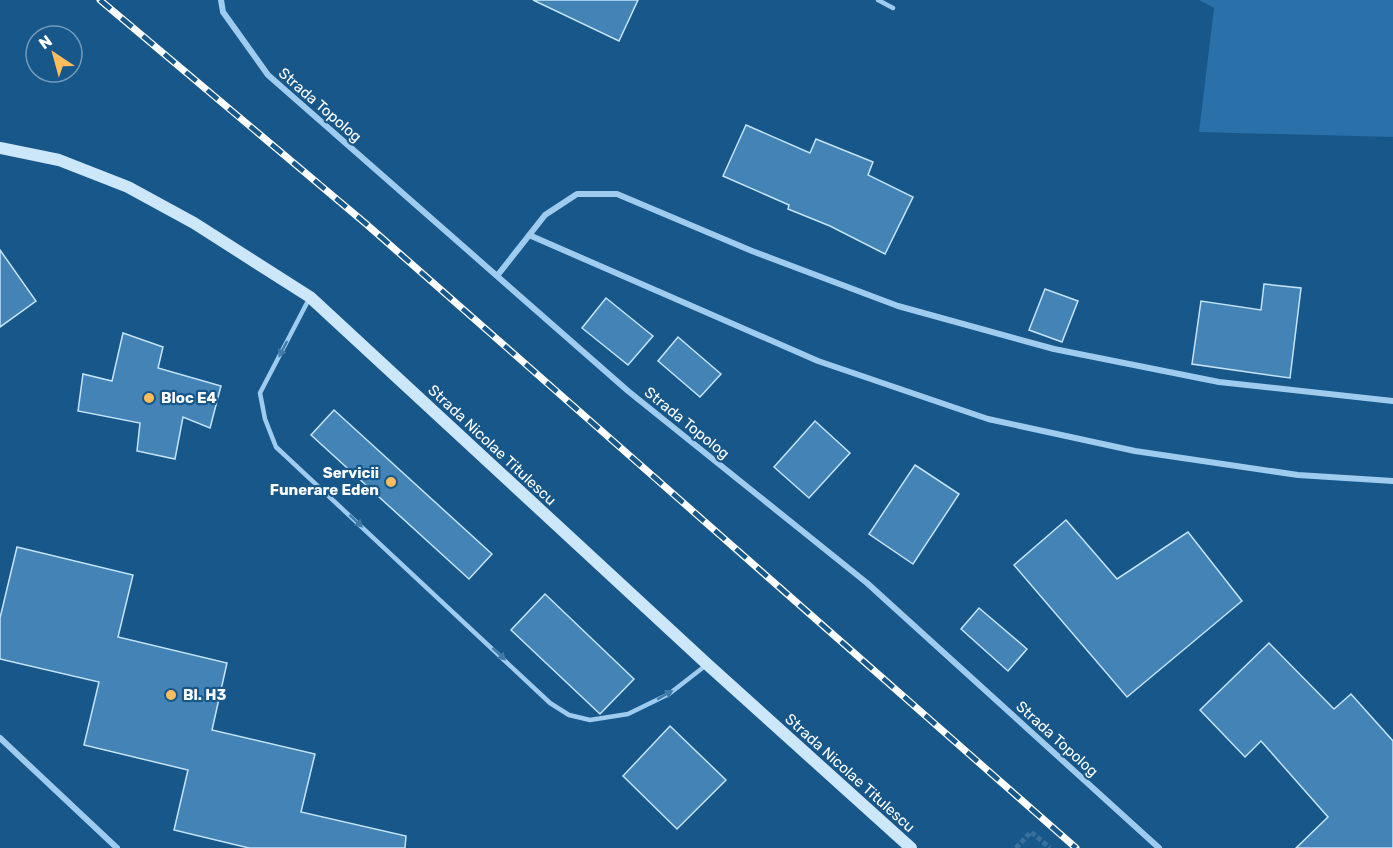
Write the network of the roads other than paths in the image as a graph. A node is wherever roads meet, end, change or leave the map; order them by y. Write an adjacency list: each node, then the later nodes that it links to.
1 (221, 0): 6 (street, Strada Topolog)
2 (878, 0): 3 (lane)
3 (893, 8)
4 (0, 148): 7 (main road, Strada Nicolae Titulescu)
5 (529, 235): 6 (street); 8 (street); 9 (street)
6 (497, 276): 14 (street, Strada Topolog)
7 (310, 297): 10 (main road, Strada Nicolae Titulescu); 10 (lane, one-way to 10)
8 (1393, 401)
9 (1393, 481)
10 (707, 664): 13 (main road, Strada Nicolae Titulescu)
11 (0, 738): 12 (street)
12 (117, 848)
13 (911, 848)
14 (1159, 848)

